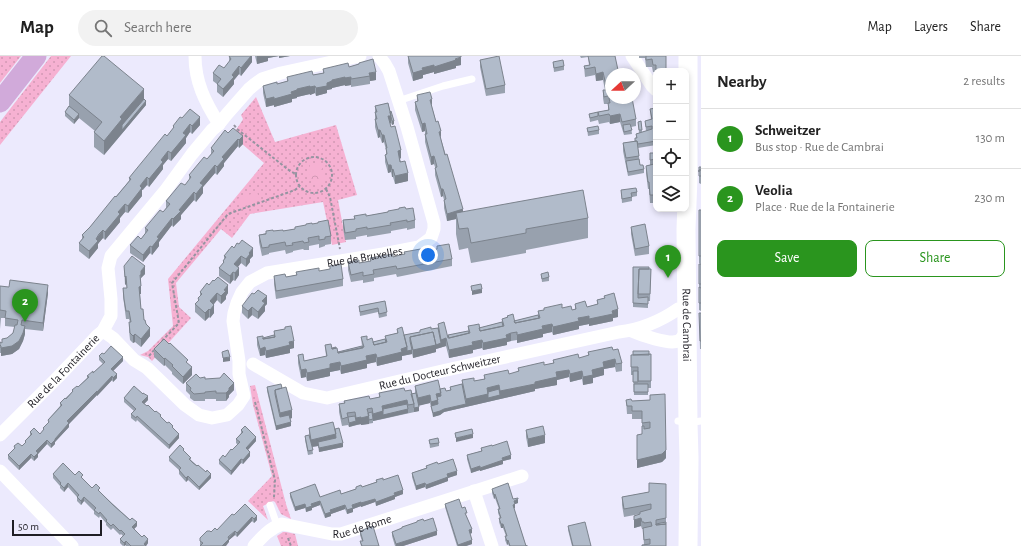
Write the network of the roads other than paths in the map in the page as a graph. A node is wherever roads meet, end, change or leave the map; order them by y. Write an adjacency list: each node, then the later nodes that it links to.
1 (36, 56): 12 (main road)
2 (195, 56): 13 (street)
3 (360, 56): 13 (street)
4 (379, 56): 11 (street, Rue de Bruxelles)
5 (632, 56): 10 (street)
6 (678, 56): 8 (main road)
7 (688, 56): 18 (main road, Rue de Cambrai)
8 (678, 68)
9 (472, 79): 11 (lane)
10 (653, 87)
11 (398, 101): 16 (street, Rue de Bruxelles)
12 (0, 102)
13 (223, 119): 16 (street, Rue de la Fontainerie)
14 (678, 212): 15 (main road, Rue de Cambrai)
15 (678, 309): 17 (street); 18 (main road, Rue de Cambrai)
16 (103, 331): 21 (street, Rue de la Fontainerie)
17 (632, 331): 18 (street); 19 (street, Rue du Docteur Schweitzer)
18 (683, 335): 20 (main road, Rue de Cambrai)
19 (253, 364)
20 (689, 422): 31 (main road, Rue de Cambrai); 32 (main road, Rue de Cambrai)
21 (0, 435)
22 (0, 471): 28 (street)
23 (522, 476): 24 (street, Rue de Rome)
24 (474, 491): 27 (street, Rue de Rome); 30 (street)
25 (270, 505): 26 (lane)
26 (278, 525): 27 (street, Rue de Rome); 29 (street)
27 (343, 540)
28 (72, 546)
29 (254, 546)
30 (492, 546)
31 (679, 546)
32 (688, 546)

